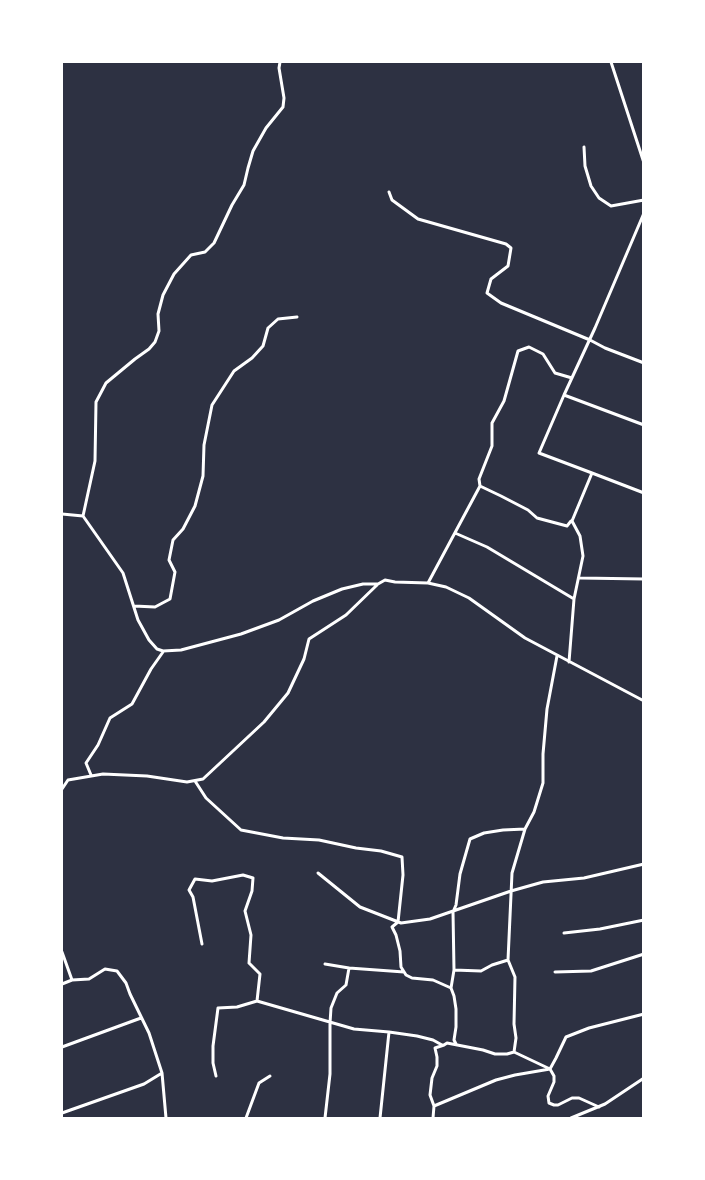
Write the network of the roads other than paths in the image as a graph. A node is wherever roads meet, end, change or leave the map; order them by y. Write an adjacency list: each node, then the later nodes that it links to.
1 (280, 62): 18 (street)
2 (611, 62): 4 (street)
3 (584, 147): 6 (street)
4 (644, 163)
5 (388, 192): 9 (street)
6 (644, 200)
7 (644, 213): 9 (street)
8 (297, 317): 26 (street)
9 (590, 340): 10 (street); 11 (street)
10 (643, 363)
11 (572, 378): 12 (street); 15 (street)
12 (564, 395): 13 (street); 14 (street)
13 (644, 425)
14 (592, 473): 16 (street); 19 (street)
15 (480, 486): 19 (street); 20 (street)
16 (644, 493)
17 (62, 514): 18 (street)
18 (83, 516): 26 (street)
19 (572, 520): 21 (street)
20 (455, 533): 23 (street); 25 (street)
21 (580, 578): 22 (street); 25 (street)
22 (644, 579)
23 (428, 583): 24 (street); 28 (street)
24 (378, 584): 27 (street); 32 (street)
25 (574, 599): 29 (street)
26 (134, 606): 27 (street)
27 (163, 651): 31 (street)
28 (557, 656): 29 (street); 34 (street)
29 (569, 662): 30 (street)
30 (644, 701)
31 (91, 775): 32 (street); 33 (street)
32 (195, 781): 40 (street)
33 (62, 789)
34 (525, 829): 37 (street); 38 (street)
35 (644, 864): 37 (street)
36 (318, 873): 40 (street)
37 (511, 891): 38 (street); 45 (street)
38 (453, 912): 40 (street); 48 (street)
39 (644, 920): 41 (street)
40 (399, 922): 49 (street)
41 (564, 933)
42 (202, 944): 54 (street)
43 (62, 952): 51 (street)
44 (644, 954): 50 (street)
45 (508, 960): 48 (street); 62 (street)
46 (325, 964): 47 (street)
47 (349, 968): 49 (street); 57 (street)
48 (454, 970): 53 (street)
49 (404, 972): 53 (street)
50 (555, 972)
51 (72, 980): 52 (street); 56 (street)
52 (62, 984)
53 (451, 988): 59 (street)
54 (257, 1001): 57 (street); 65 (street)
55 (644, 1014): 63 (street)
56 (142, 1018): 61 (street); 64 (street)
57 (330, 1023): 58 (street); 73 (street)
58 (389, 1032): 60 (street); 74 (street)
59 (456, 1044): 60 (street); 62 (street)
60 (444, 1046): 68 (street)
61 (62, 1047)
62 (514, 1052): 63 (street)
63 (550, 1069): 68 (street); 69 (street)
64 (162, 1073): 70 (street); 71 (street)
65 (216, 1076)
66 (270, 1076): 72 (street)
67 (644, 1078): 69 (street)
68 (434, 1106): 75 (street)
69 (598, 1107): 76 (street)
70 (62, 1113)
71 (166, 1119)
72 (246, 1119)
73 (325, 1119)
74 (380, 1119)
75 (433, 1119)
76 (571, 1119)

